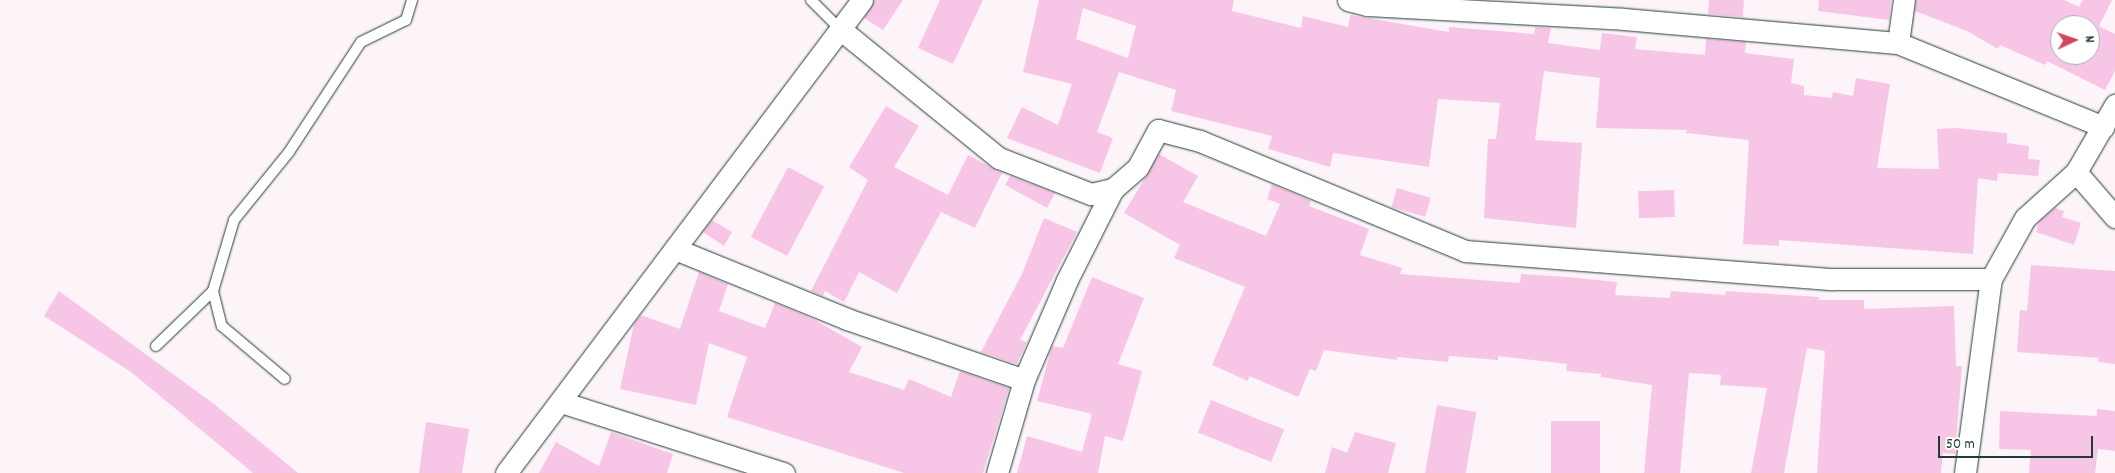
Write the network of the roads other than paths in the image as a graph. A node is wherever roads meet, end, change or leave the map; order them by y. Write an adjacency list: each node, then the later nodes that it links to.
1 (412, 0): 15 (lane)
2 (862, 0): 6 (street)
3 (1904, 0): 7 (street)
4 (815, 2): 6 (lane)
5 (1361, 2): 7 (street)
6 (840, 29): 11 (street); 13 (street)
7 (1898, 43): 9 (street)
8 (2115, 105): 9 (street)
9 (2104, 128): 10 (street)
10 (2076, 172): 12 (street); 14 (street)
11 (1113, 189): 14 (street); 18 (street)
12 (2115, 217)
13 (675, 249): 18 (street); 19 (street)
14 (1991, 279): 23 (street)
15 (213, 291): 16 (lane); 17 (lane)
16 (156, 346)
17 (285, 379)
18 (1024, 380): 22 (street)
19 (561, 402): 20 (street); 21 (street)
20 (506, 473)
21 (784, 473)
22 (997, 473)
23 (1965, 473)

